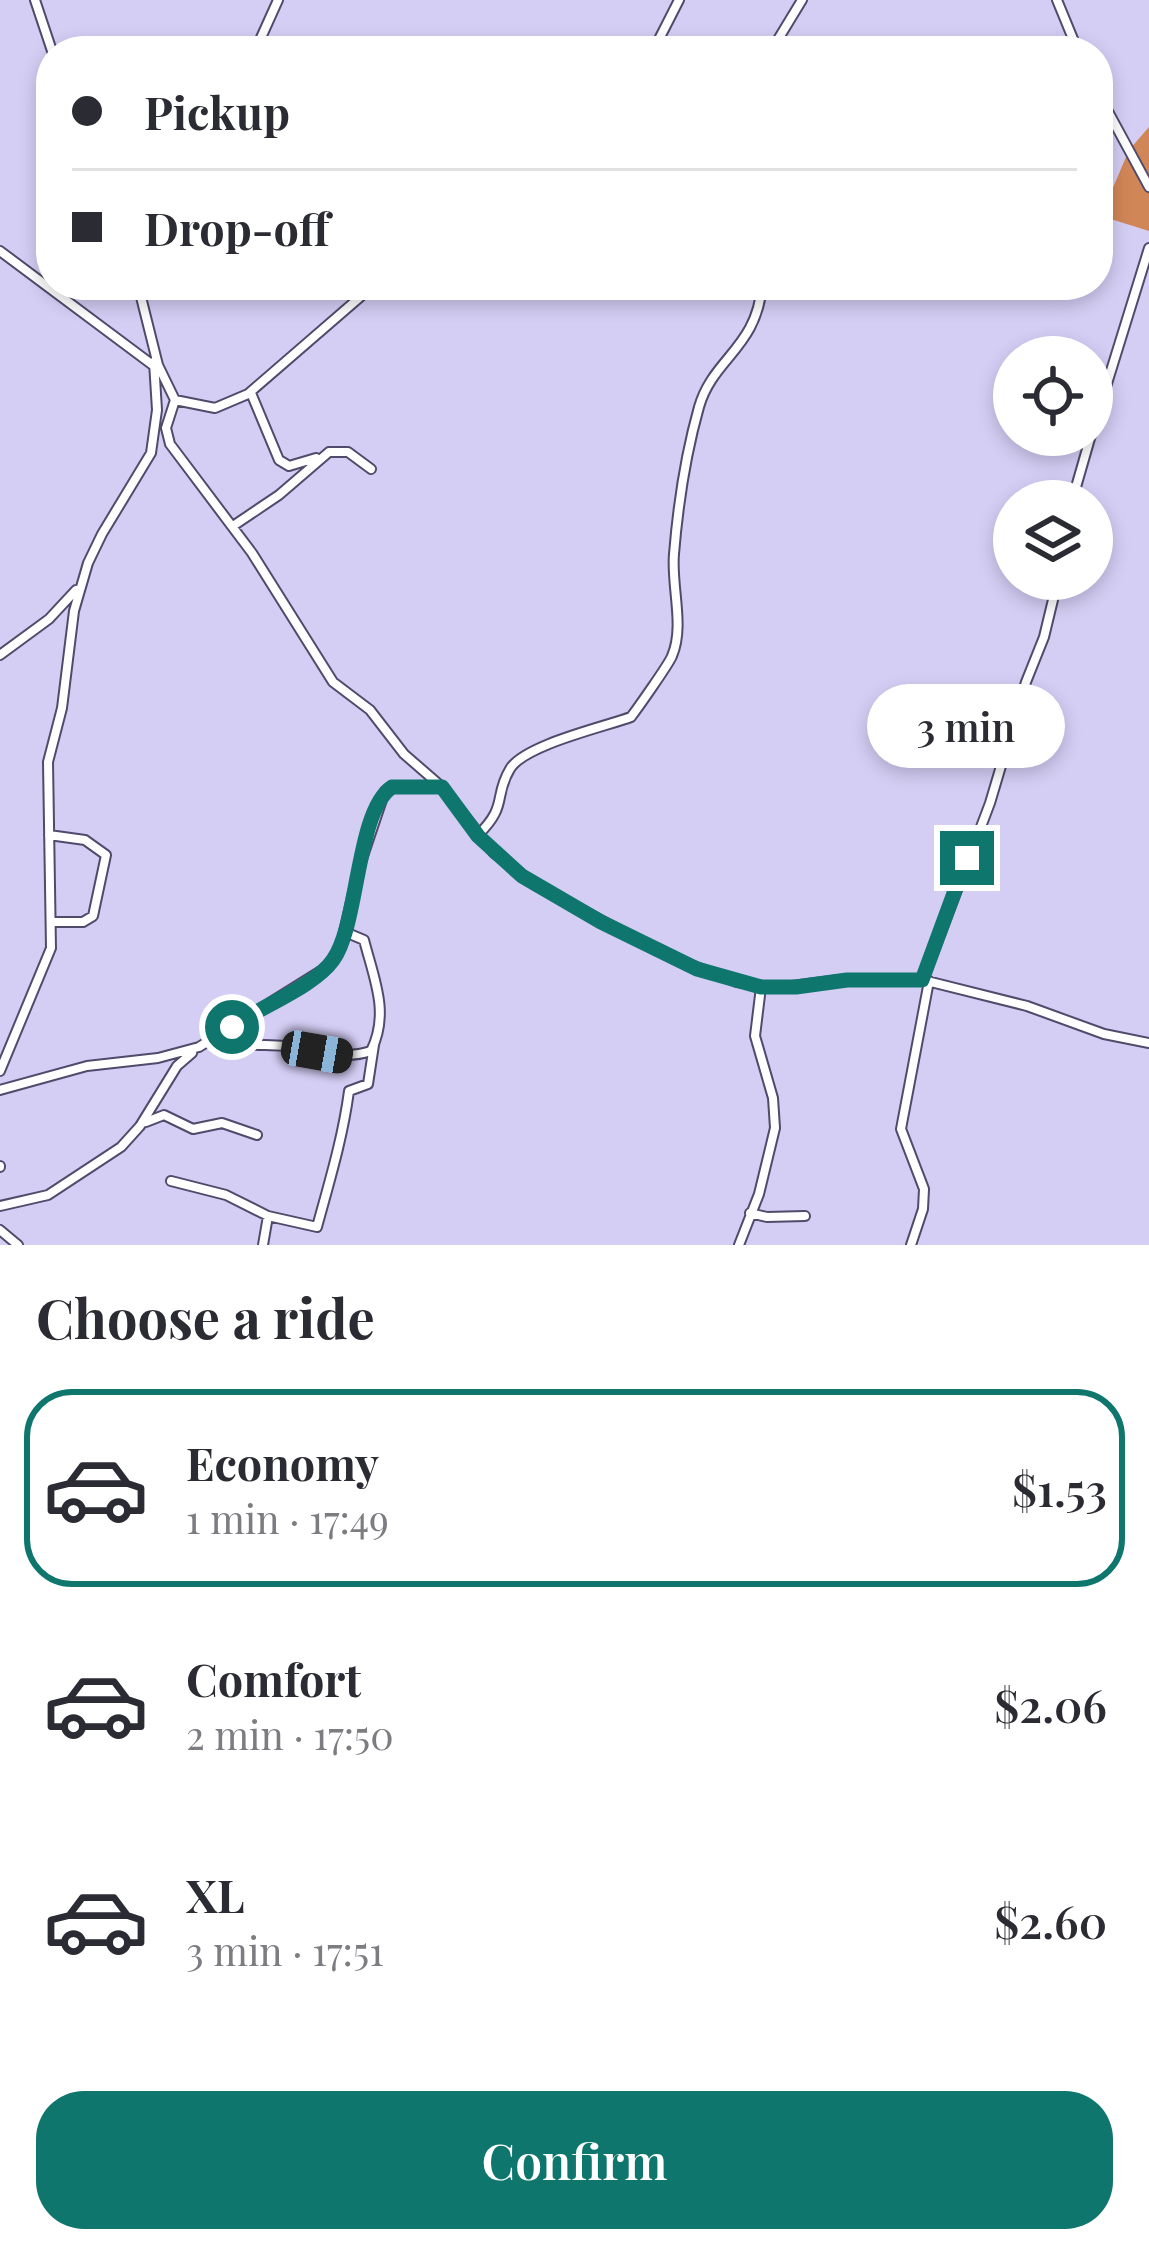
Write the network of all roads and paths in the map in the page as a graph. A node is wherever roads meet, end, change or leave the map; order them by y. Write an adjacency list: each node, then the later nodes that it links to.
1 (35, 0): 6 (street)
2 (278, 0): 7 (street)
3 (679, 0): 8 (street)
4 (802, 0): 9 (street)
5 (1057, 0): 10 (street)
6 (47, 36)
7 (262, 36)
8 (661, 36)
9 (780, 36)
10 (1072, 36)
11 (1113, 121): 12 (street)
12 (1149, 187)
13 (1149, 248): 21 (street)
14 (0, 251): 15 (street)
15 (36, 278)
16 (65, 300): 22 (street)
17 (142, 300): 20 (street)
18 (357, 300): 23 (street)
19 (758, 300): 33 (street)
20 (153, 349): 22 (street); 24 (street)
21 (1113, 363)
22 (155, 367): 28 (street)
23 (250, 393): 24 (street); 25 (street)
24 (175, 400): 27 (street)
25 (322, 455): 26 (street); 27 (street)
26 (371, 469)
27 (233, 526): 31 (street)
28 (80, 584): 30 (street); 32 (street)
29 (1053, 600): 36 (street)
30 (0, 655)
31 (442, 787): 33 (street); 35 (street)
32 (49, 835): 34 (street); 34 (street)
33 (478, 836): 37 (street)
34 (53, 922): 42 (street)
35 (345, 932): 38 (street); 40 (street)
36 (926, 980): 37 (street); 39 (street); 55 (street)
37 (761, 987): 48 (street)
38 (217, 1038): 40 (street); 41 (street)
39 (1149, 1043)
40 (374, 1045): 49 (street)
41 (200, 1047): 43 (street); 44 (street)
42 (0, 1071)
43 (0, 1090)
44 (140, 1126): 45 (street); 47 (street)
45 (257, 1135)
46 (172, 1181): 49 (street)
47 (0, 1206)
48 (750, 1213): 50 (street); 54 (street)
49 (268, 1216): 53 (street)
50 (805, 1216)
51 (0, 1230): 52 (street)
52 (18, 1245)
53 (263, 1245)
54 (739, 1245)
55 (911, 1245)

